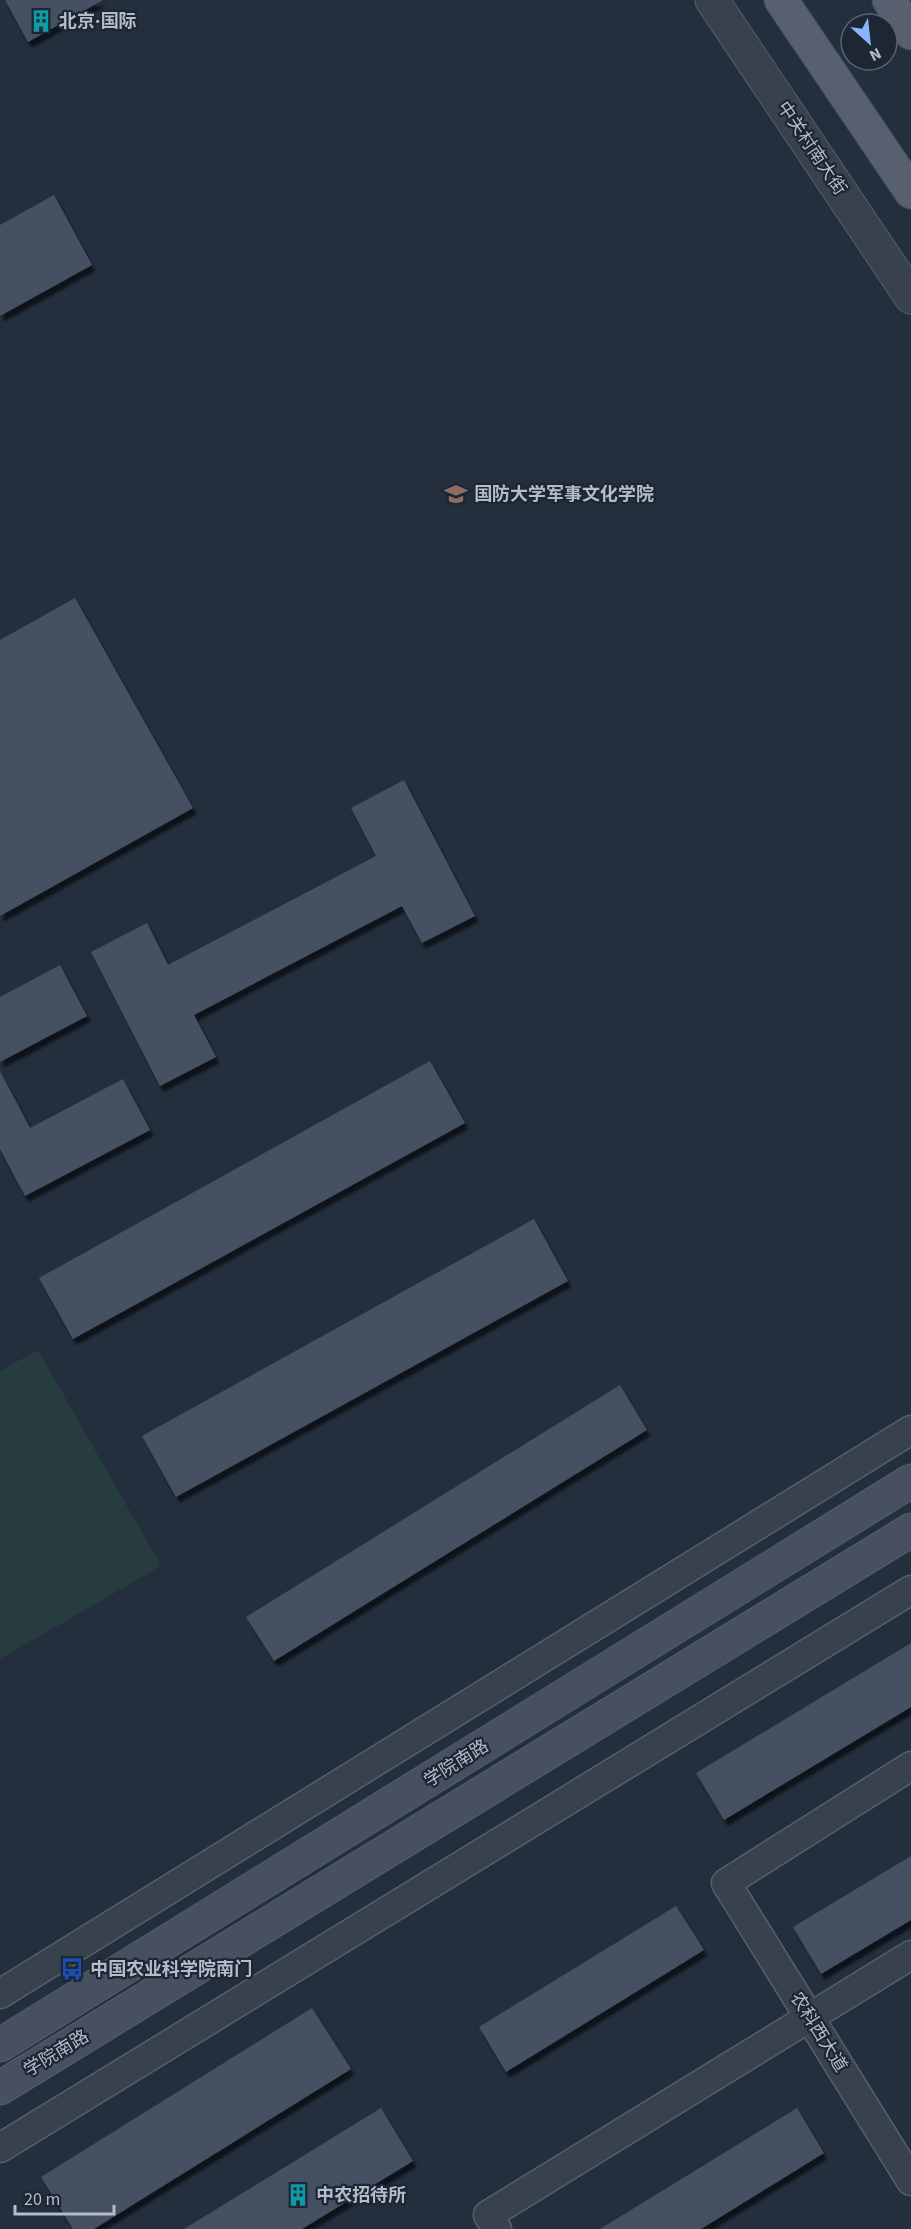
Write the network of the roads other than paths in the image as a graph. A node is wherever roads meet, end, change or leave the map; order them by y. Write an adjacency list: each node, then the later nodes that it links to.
1 (712, 0): 4 (street, 中关村南大街)
2 (781, 0): 3 (main road)
3 (911, 192)
4 (911, 297)
5 (911, 1430): 11 (street)
6 (911, 1481): 13 (main road, 学院南路)
7 (911, 1530): 14 (main road, 学院南路)
8 (911, 1590): 15 (street)
9 (911, 1766): 12 (street, 农科西大道)
10 (911, 1955): 12 (street)
11 (0, 1994)
12 (809, 2017): 16 (street, 农科西大道); 17 (street)
13 (0, 2045)
14 (0, 2088)
15 (0, 2148)
16 (911, 2181)
17 (497, 2229)

